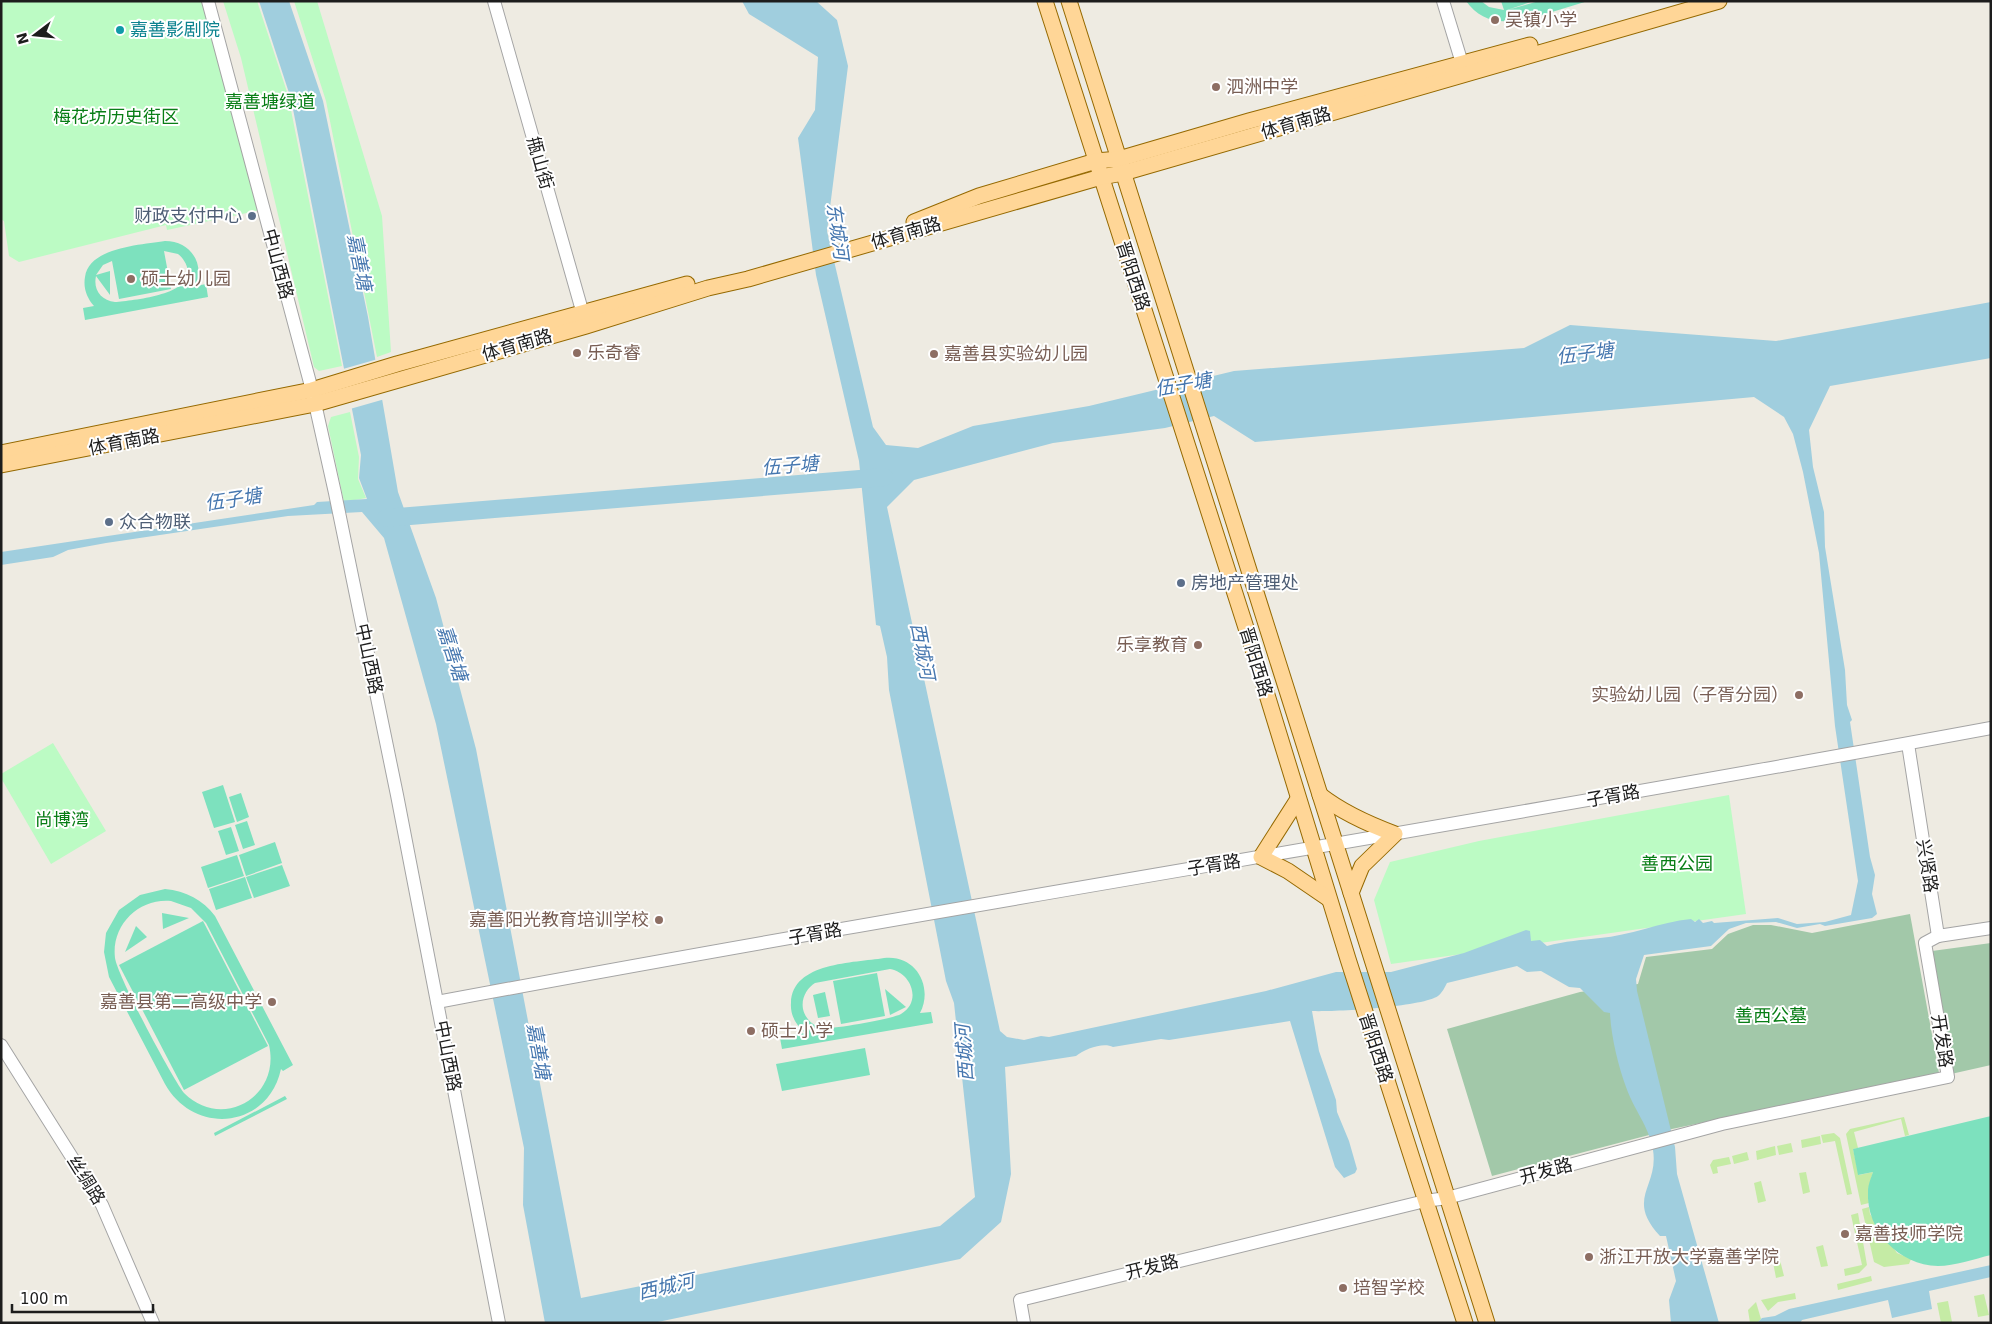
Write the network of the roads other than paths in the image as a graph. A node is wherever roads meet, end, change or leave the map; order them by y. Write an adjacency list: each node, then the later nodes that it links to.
1 (208, 1): 14 (street, 中山西路)
2 (494, 1): 13 (street, 甁山街)
3 (1045, 1): 9 (main road, 晋阳西路)
4 (1069, 1): 10 (main road, 晋阳西路)
5 (1443, 1): 8 (street)
6 (1681, 1): 8 (main road, 体育南路)
7 (1719, 1): 8 (main road, 体育南路)
8 (1463, 68): 10 (main road, 体育南路)
9 (1096, 161): 10 (main road, 体育南路); 11 (main road, 晋阳西路); 12 (main road, 体育南路)
10 (1121, 166): 11 (main road, 体育南路); 19 (main road, 晋阳西路)
11 (1101, 177): 12 (main road, 体育南路); 20 (main road, 晋阳西路)
12 (863, 242): 13 (main road, 体育南路)
13 (584, 319): 14 (main road, 体育南路)
14 (313, 397): 15 (main road, 体育南路); 16 (main road, 体育南路); 29 (street, 中山西路)
15 (1, 453)
16 (1, 465)
17 (1991, 728): 18 (street, 子胥路)
18 (1908, 744): 21 (street, 子胥路); 28 (street, 兴贤路)
19 (1320, 795): 21 (main road); 22 (main road, 晋阳西路)
20 (1298, 799): 23 (main road, 晋阳西路); 24 (main road)
21 (1395, 834): 22 (street, 子胥路); 25 (main road)
22 (1336, 844): 23 (street, 子胥路); 25 (main road, 晋阳西路)
23 (1313, 848): 24 (street, 子胥路); 26 (main road, 晋阳西路)
24 (1261, 857): 26 (main road); 29 (street, 子胥路)
25 (1351, 893): 31 (main road, 晋阳西路)
26 (1329, 899): 32 (main road, 晋阳西路)
27 (1991, 928): 28 (street)
28 (1938, 936): 31 (street, 开发路)
29 (437, 1002): 33 (street, 中山西路)
30 (1, 1046): 34 (street, 丝绸路)
31 (1447, 1198): 32 (street, 开发路); 37 (main road, 晋阳西路)
32 (1425, 1201): 35 (street, 开发路); 36 (main road, 晋阳西路)
33 (498, 1322)
34 (153, 1323)
35 (1024, 1323)
36 (1465, 1323)
37 (1487, 1323)

